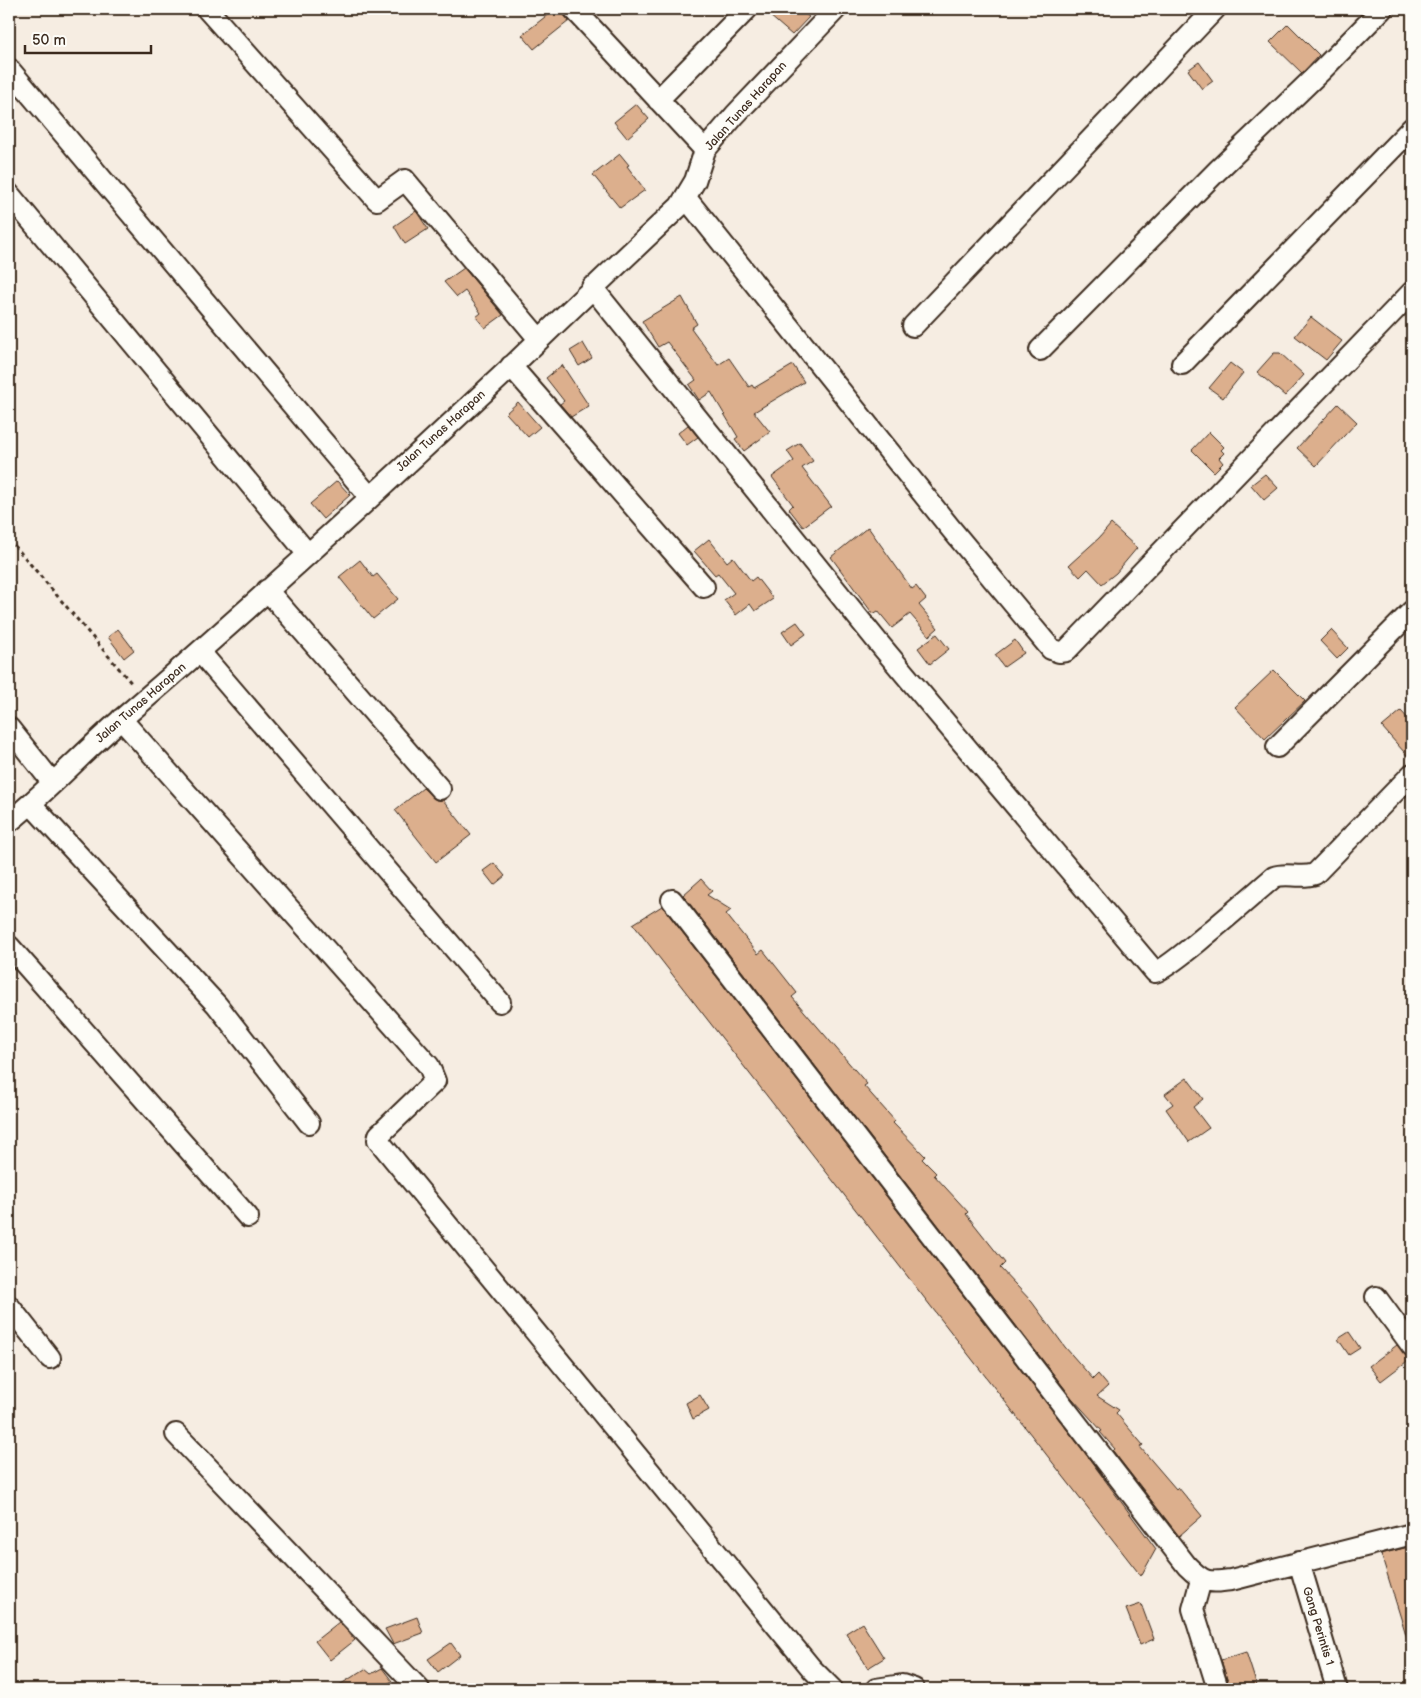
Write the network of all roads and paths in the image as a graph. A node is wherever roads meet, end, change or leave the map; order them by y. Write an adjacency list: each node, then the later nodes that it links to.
1 (207, 9): 16 (street)
2 (574, 9): 8 (street)
3 (747, 9): 8 (street)
4 (836, 9): 10 (street, Jalan Tunas Harapan)
5 (1215, 9): 15 (street)
6 (1382, 9): 17 (street)
7 (9, 69): 20 (street)
8 (658, 100): 10 (street)
9 (1412, 128): 18 (street)
10 (704, 150): 12 (street, Jalan Tunas Harapan)
11 (9, 194): 22 (street)
12 (686, 198): 13 (street, Jalan Tunas Harapan); 14 (street)
13 (592, 287): 16 (street, Jalan Tunas Harapan); 31 (street)
14 (1412, 292)
15 (913, 326)
16 (539, 339): 19 (street, Jalan Tunas Harapan)
17 (1040, 350)
18 (1182, 364)
19 (511, 366): 20 (street, Jalan Tunas Harapan); 23 (street)
20 (369, 496): 22 (street, Jalan Tunas Harapan)
21 (9, 539): 27 (path)
22 (308, 553): 24 (street, Jalan Tunas Harapan)
23 (704, 587)
24 (267, 590): 26 (street, Jalan Tunas Harapan); 33 (street)
25 (1412, 611): 30 (street)
26 (200, 652): 27 (street, Jalan Tunas Harapan); 38 (street)
27 (144, 699): 28 (street, Jalan Tunas Harapan)
28 (121, 719): 32 (street, Jalan Tunas Harapan); 50 (street)
29 (9, 728): 32 (street)
30 (1277, 747)
31 (1412, 774)
32 (52, 782): 34 (street, Jalan Tunas Harapan)
33 (440, 789)
34 (31, 804): 35 (street, Jalan Tunas Harapan); 39 (street)
35 (9, 822)
36 (672, 900): 48 (street)
37 (9, 946): 40 (street)
38 (500, 1002)
39 (309, 1123)
40 (248, 1217)
41 (1376, 1297): 43 (street)
42 (9, 1306): 44 (street)
43 (1412, 1346)
44 (50, 1358)
45 (176, 1434): 49 (street)
46 (1412, 1534): 47 (street)
47 (1299, 1562): 48 (street); 54 (street, Gang Perintis 1)
48 (1201, 1580): 53 (street)
49 (418, 1689)
50 (832, 1689)
51 (876, 1689): 52 (street)
52 (914, 1689)
53 (1218, 1689)
54 (1337, 1689)

